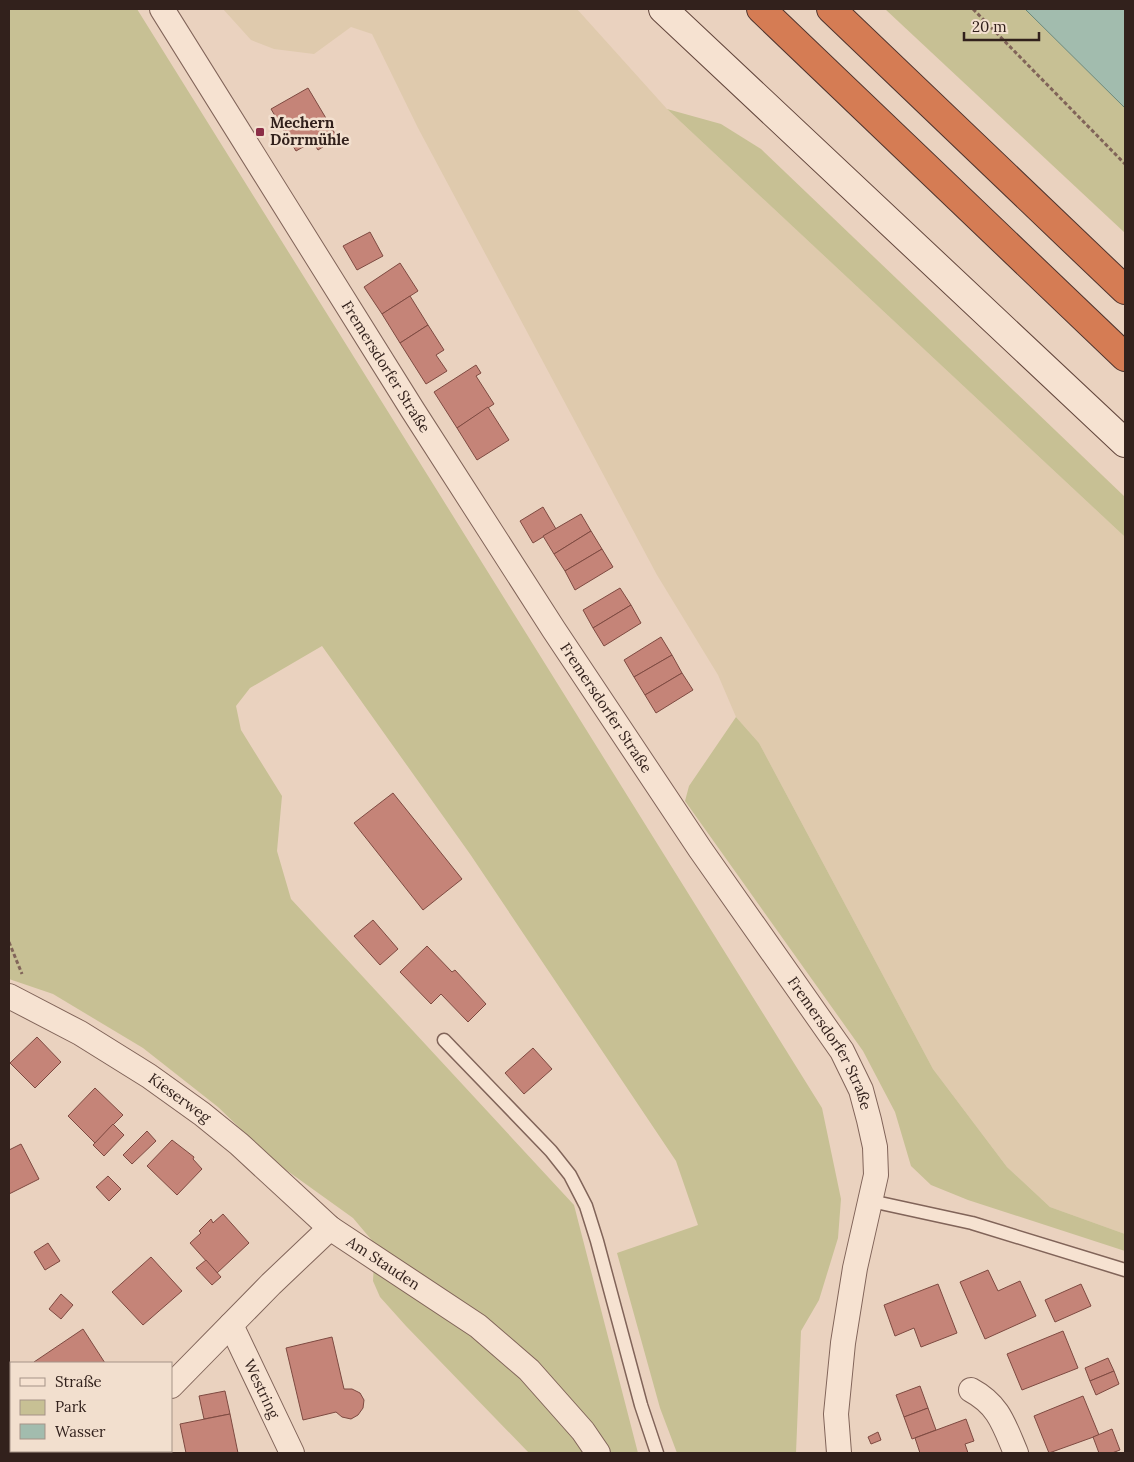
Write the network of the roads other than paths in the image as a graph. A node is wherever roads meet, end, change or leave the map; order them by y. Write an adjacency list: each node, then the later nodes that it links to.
1 (162, 9): 10 (street, Fremersdorfer Straße)
2 (663, 9): 7 (main road)
3 (761, 9): 6 (highway)
4 (831, 9): 5 (highway)
5 (1125, 290)
6 (1125, 357)
7 (1125, 443)
8 (9, 996): 11 (street, Kieserweg)
9 (444, 1040): 18 (lane)
10 (870, 1201): 12 (lane); 19 (street, Fremersdorfer Straße)
11 (330, 1228): 13 (street); 17 (street, Am Stauden)
12 (1125, 1270)
13 (231, 1325): 14 (street); 16 (street, Westring)
14 (172, 1385)
15 (971, 1390): 20 (street)
16 (292, 1453)
17 (598, 1453)
18 (658, 1453)
19 (839, 1453)
20 (1016, 1453)

